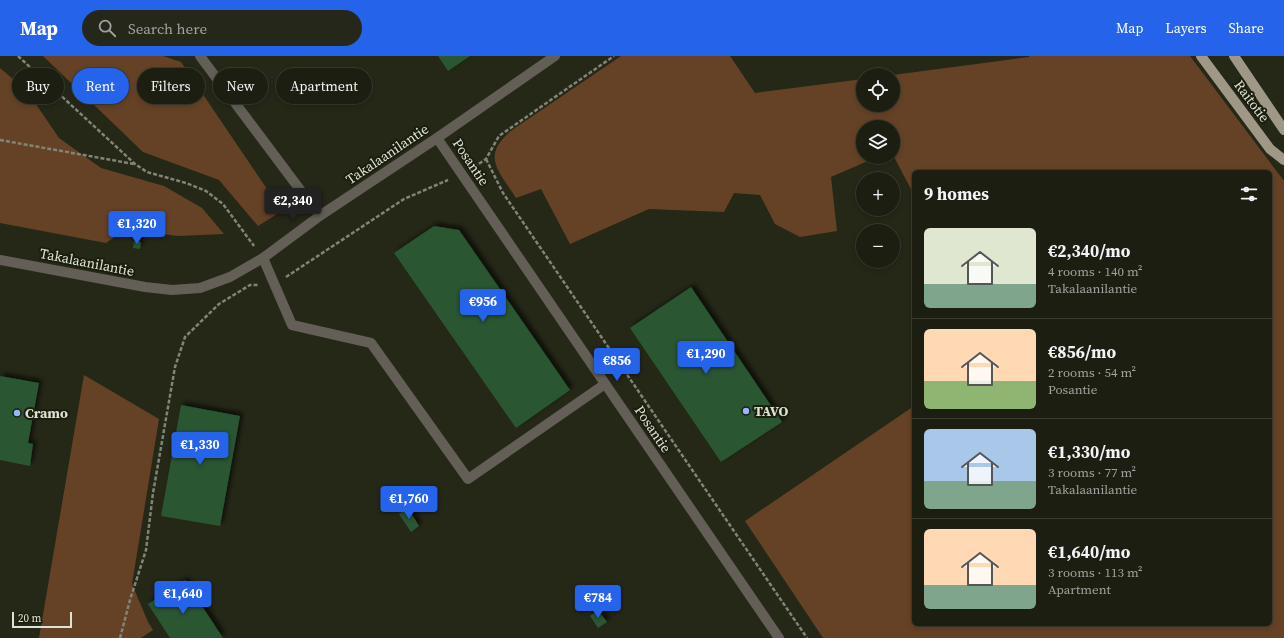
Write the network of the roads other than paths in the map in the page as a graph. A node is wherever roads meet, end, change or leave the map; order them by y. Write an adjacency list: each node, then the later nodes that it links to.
1 (200, 56): 8 (street)
2 (555, 56): 6 (street, Takalaanilantie)
3 (1201, 56): 7 (main road, Raitotie)
4 (1234, 56): 5 (main road, Raitotie)
5 (1284, 130)
6 (437, 138): 8 (street, Takalaanilantie); 11 (street, Posantie)
7 (1284, 160)
8 (321, 215): 9 (street, Takalaanilantie)
9 (263, 258): 10 (street, Takalaanilantie); 11 (street)
10 (0, 260)
11 (605, 384): 12 (street, Posantie)
12 (779, 638)

